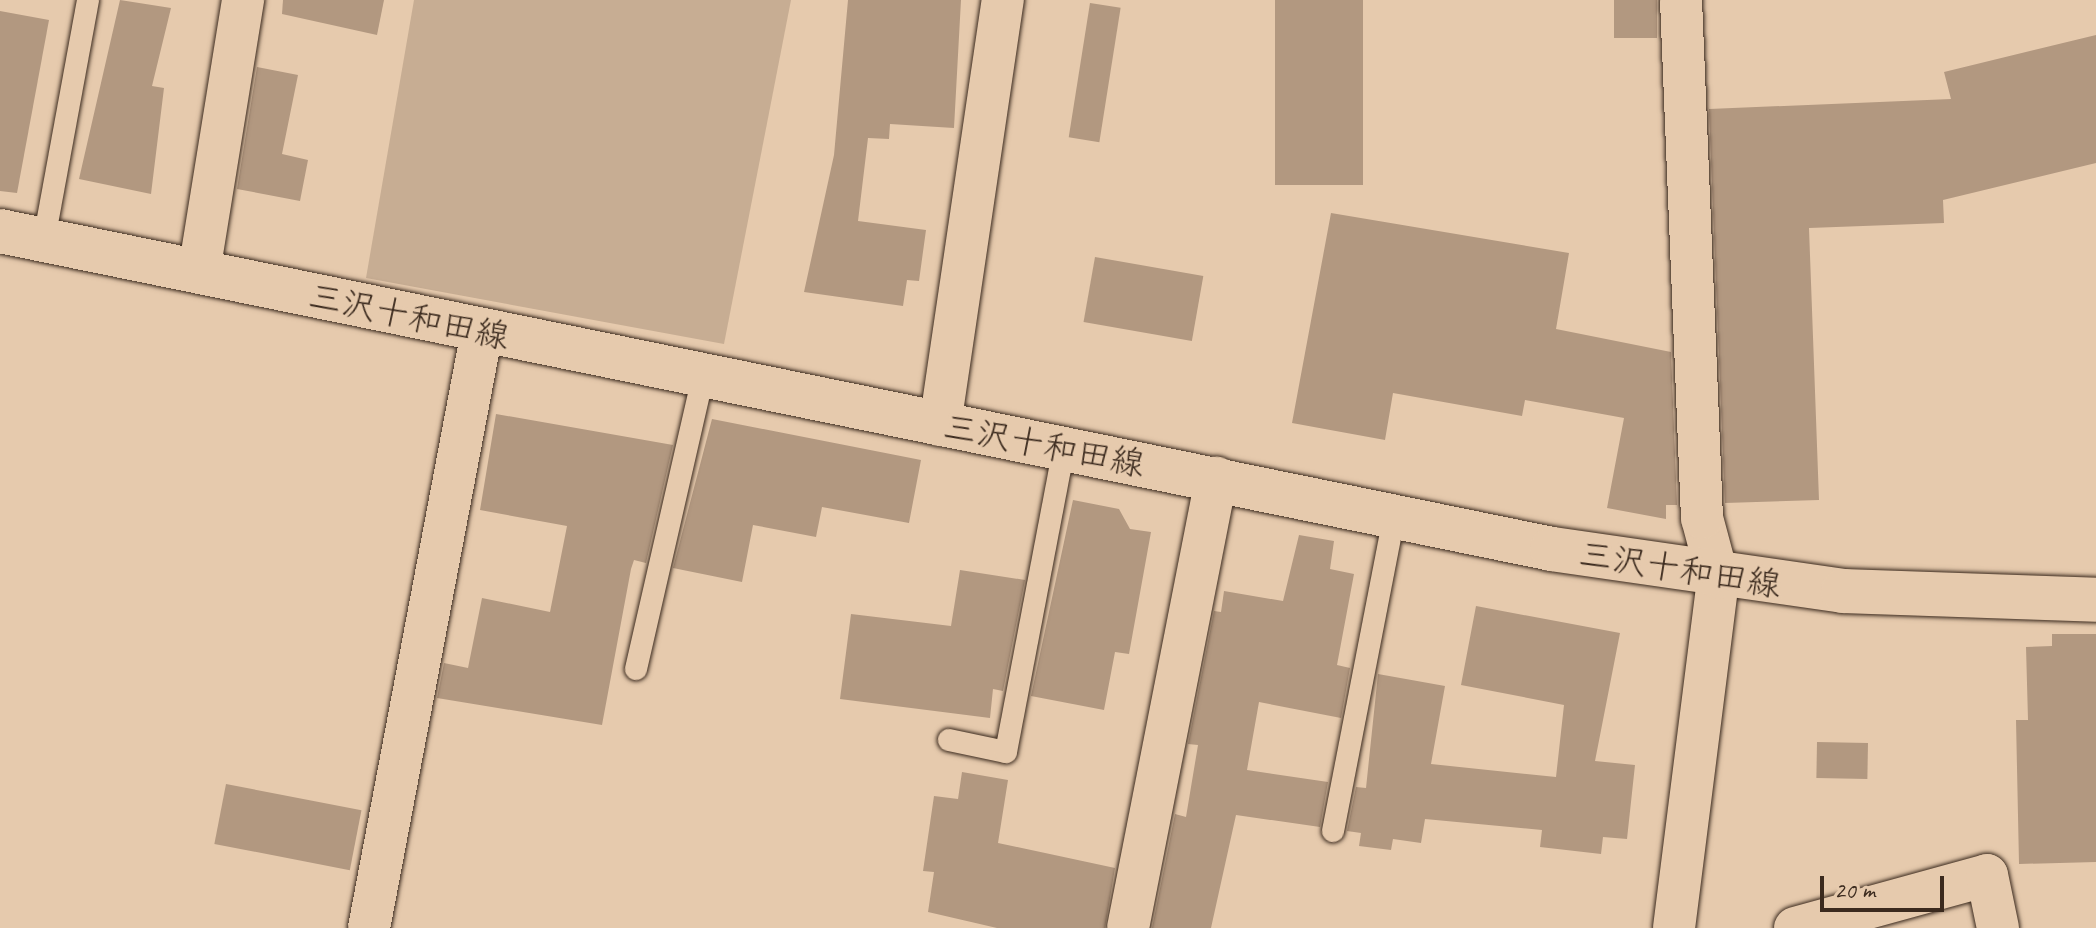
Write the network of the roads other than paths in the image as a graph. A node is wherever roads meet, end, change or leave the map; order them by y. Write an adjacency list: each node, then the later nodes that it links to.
1 (88, 0): 6 (lane)
2 (243, 0): 7 (street)
3 (1003, 0): 10 (street)
4 (1681, 0): 14 (street)
5 (0, 231): 6 (main road, 三沢十和田線)
6 (44, 240): 7 (main road, 三沢十和田線)
7 (199, 272): 8 (main road, 三沢十和田線)
8 (482, 331): 9 (main road, 三沢十和田線); 20 (street)
9 (703, 376): 10 (main road, 三沢十和田線); 16 (lane)
10 (940, 425): 11 (main road, 三沢十和田線)
11 (1064, 449): 12 (main road, 三沢十和田線); 17 (lane)
12 (1216, 478): 13 (main road, 三沢十和田線); 21 (street)
13 (1394, 516): 14 (main road, 三沢十和田線); 18 (lane)
14 (1718, 578): 15 (main road, 三沢十和田線); 22 (street)
15 (2096, 600)
16 (636, 669)
17 (949, 740)
18 (1333, 831)
19 (1816, 925): 23 (street)
20 (369, 928)
21 (1128, 928)
22 (1674, 928)
23 (1998, 928)

